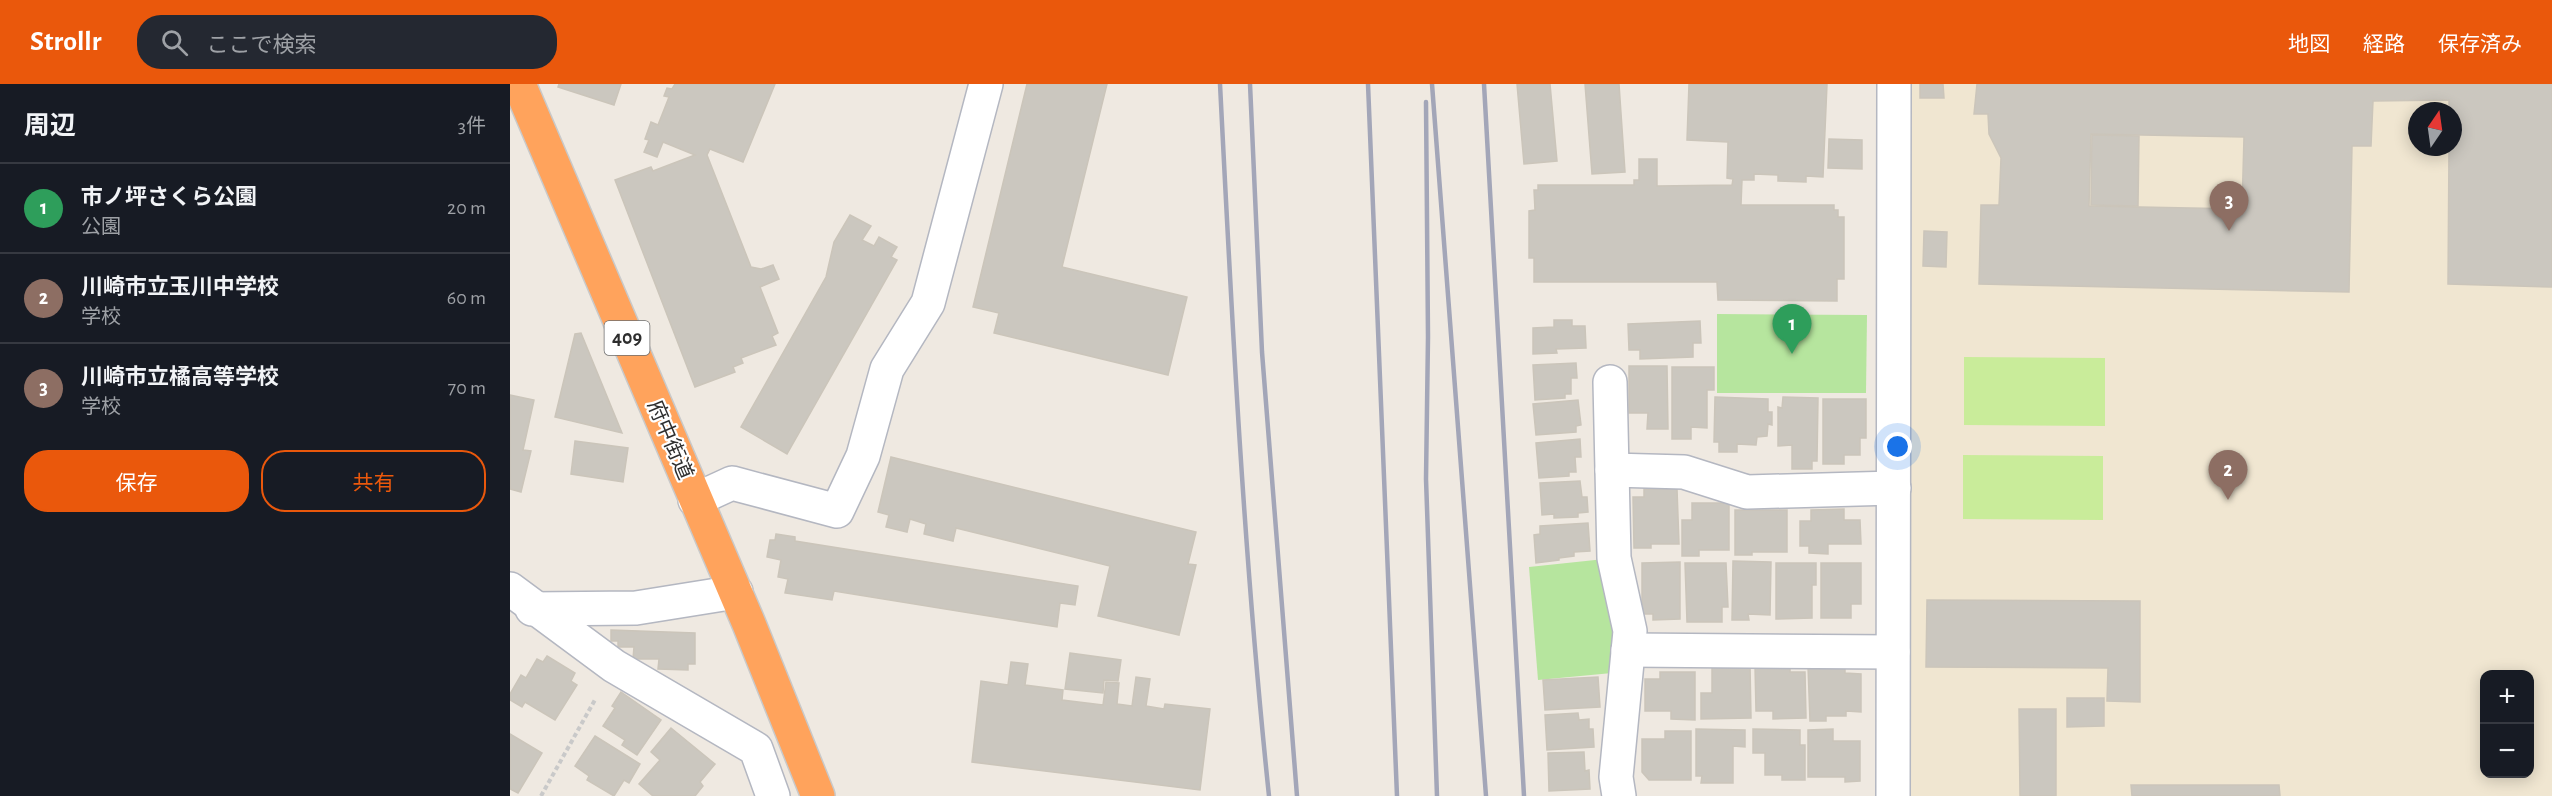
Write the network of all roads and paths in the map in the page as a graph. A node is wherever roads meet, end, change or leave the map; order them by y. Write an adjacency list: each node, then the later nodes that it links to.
1 (519, 84): 7 (highway, 府中街道 / 409)
2 (986, 84): 7 (street)
3 (1894, 84): 6 (street)
4 (1610, 382): 5 (street)
5 (1612, 470): 6 (street); 11 (street)
6 (1894, 488): 12 (street)
7 (695, 500): 9 (highway, 府中街道 / 409)
8 (510, 589): 10 (street)
9 (736, 592): 10 (street); 14 (highway, 府中街道 / 409)
10 (523, 609): 13 (street)
11 (1628, 650): 12 (street); 19 (street)
12 (1893, 652): 20 (street)
13 (614, 666): 15 (street); 16 (path)
14 (792, 729): 15 (street); 18 (highway, 府中街道 / 409)
15 (756, 749): 17 (street)
16 (541, 796)
17 (773, 796)
18 (818, 796)
19 (1618, 796)
20 (1893, 796)

